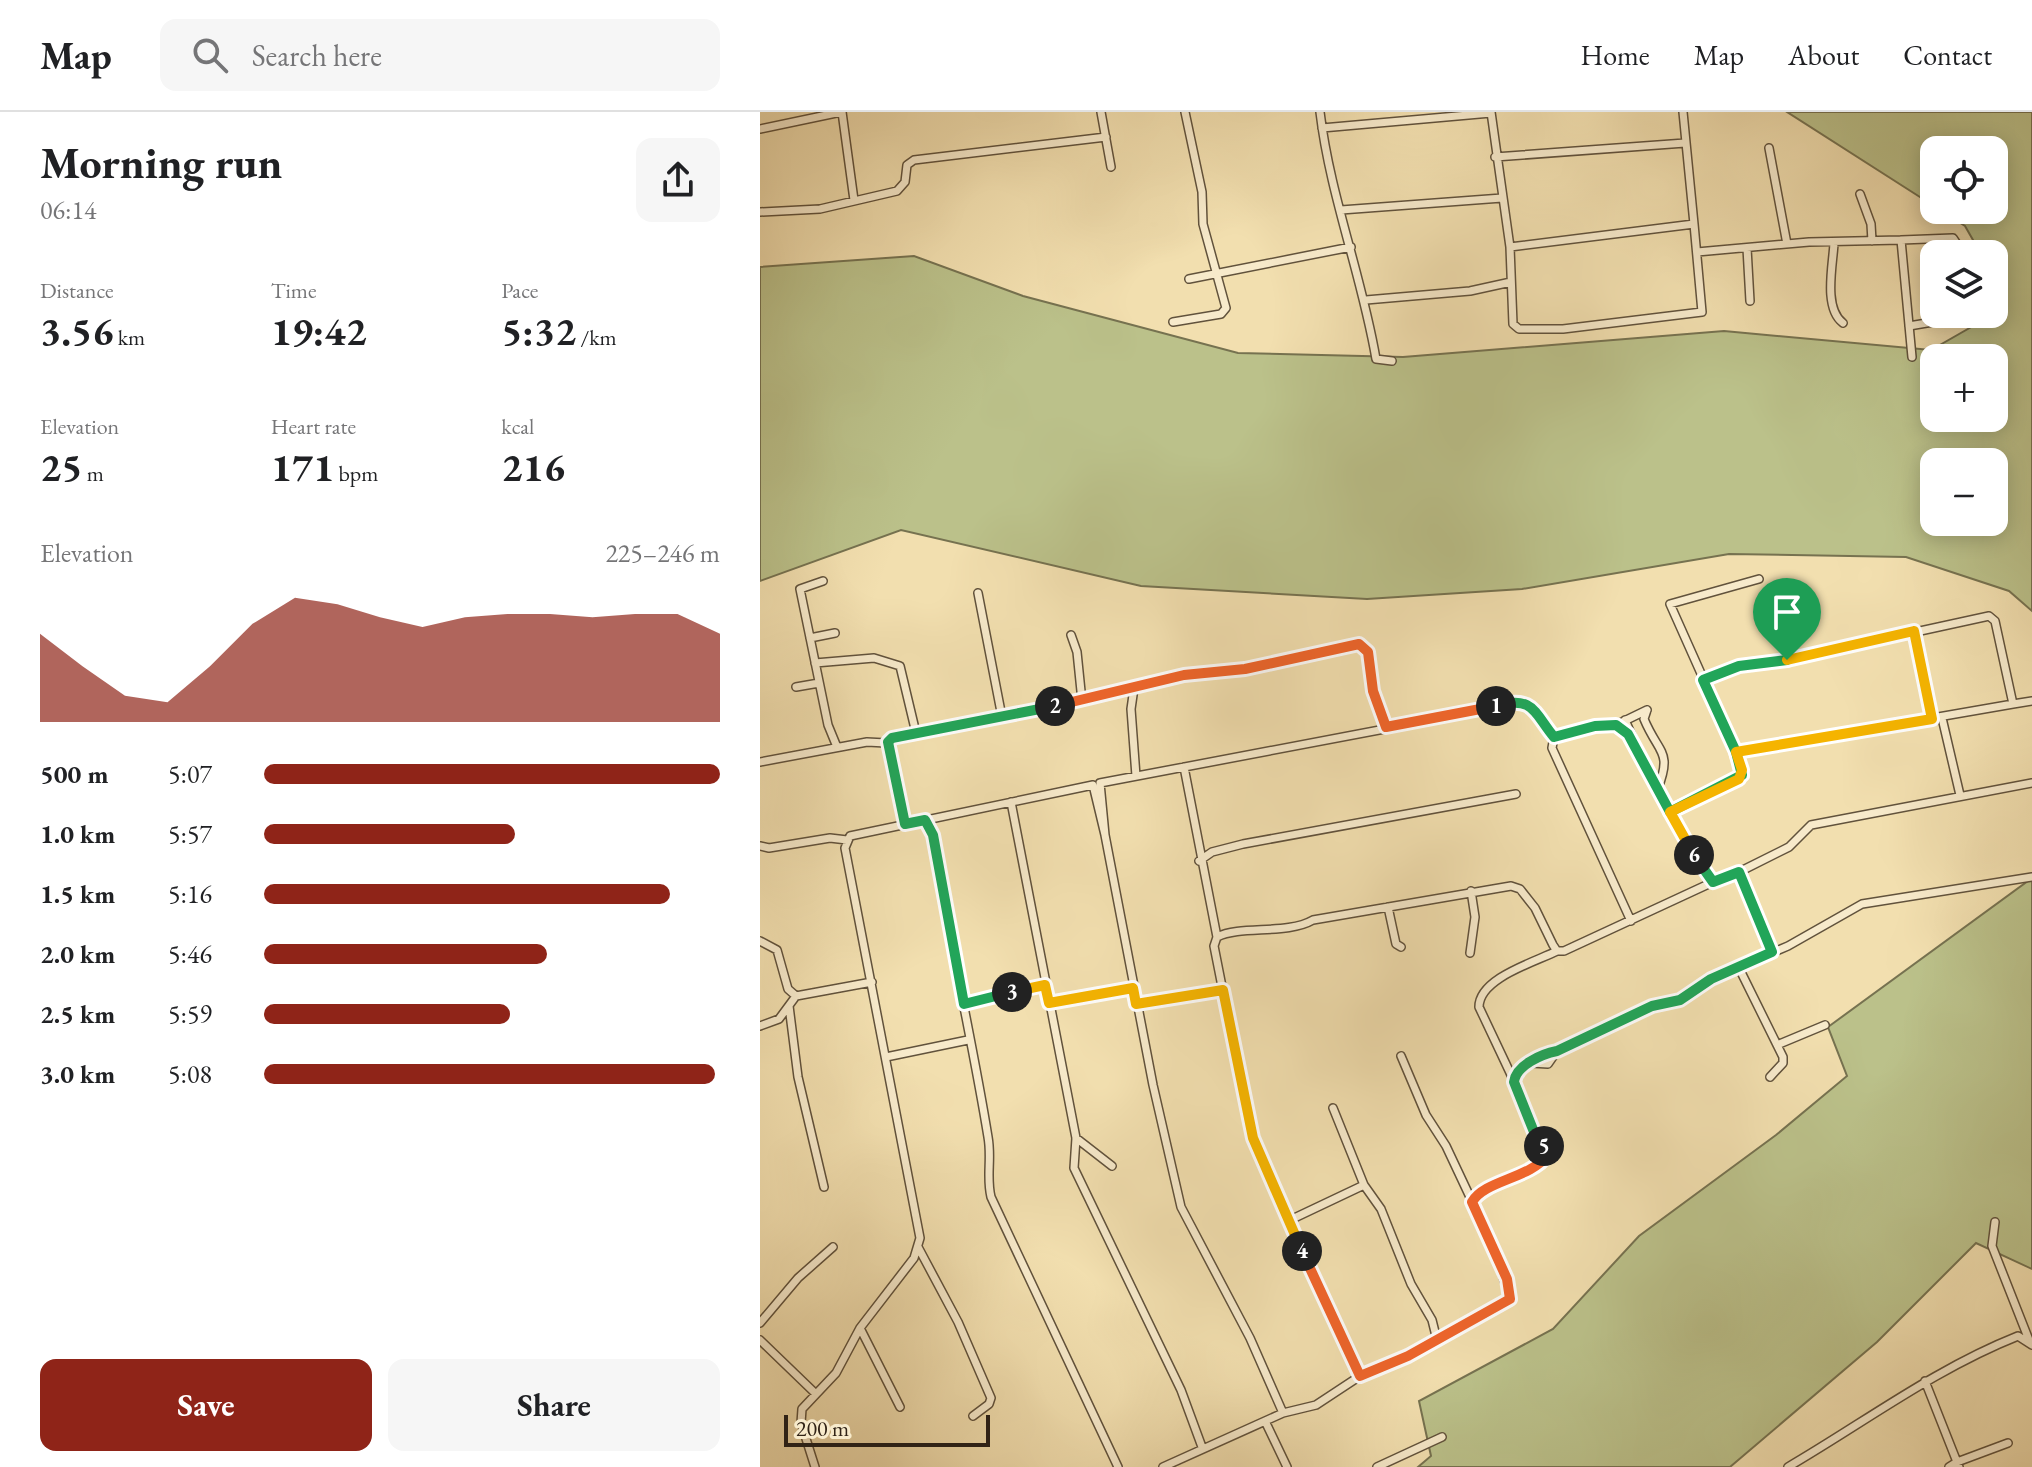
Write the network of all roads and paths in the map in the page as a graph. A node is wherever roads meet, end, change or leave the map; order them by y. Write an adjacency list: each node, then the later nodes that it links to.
1 (841, 112): 9 (street); 17 (street)
2 (1101, 112): 10 (street)
3 (1185, 112): 30 (street)
4 (1320, 112): 8 (street)
5 (1491, 112): 7 (street); 13 (street)
6 (1683, 112): 11 (street)
7 (1403, 116): 8 (street)
8 (1322, 128): 18 (street)
9 (760, 129)
10 (1106, 137): 14 (street); 17 (street)
11 (1685, 143): 13 (street); 20 (street)
12 (1769, 148): 25 (street)
13 (1495, 157): 16 (street)
14 (1111, 167)
15 (1860, 194): 23 (street)
16 (1502, 198): 18 (street); 27 (street)
17 (854, 200): 19 (street)
18 (1341, 210): 26 (street)
19 (760, 212)
20 (1694, 224): 27 (street); 29 (street)
21 (1901, 240): 22 (street); 23 (street); 38 (street)
22 (1954, 240)
23 (1872, 241): 24 (street)
24 (1834, 243): 25 (street); 36 (street)
25 (1787, 244): 28 (street)
26 (1351, 247): 30 (street); 33 (street)
27 (1510, 247): 32 (street)
28 (1747, 248): 29 (street); 34 (street)
29 (1697, 252): 32 (street)
30 (1219, 272): 31 (street); 35 (street)
31 (1189, 279)
32 (1511, 282): 33 (street)
33 (1366, 300): 40 (street)
34 (1750, 301)
35 (1173, 322)
36 (1843, 323)
37 (1920, 324): 38 (street)
38 (1909, 326): 39 (street)
39 (1912, 357)
40 (1392, 361)
41 (1759, 579): 49 (street)
42 (823, 581): 47 (street)
43 (978, 593): 56 (street)
44 (1914, 631): 49 (street); 55 (street); 58 (street)
45 (835, 633): 47 (street)
46 (1071, 635): 53 (street)
47 (810, 638): 48 (street)
48 (815, 663): 50 (street); 62 (street)
49 (1703, 680): 67 (street)
50 (819, 683): 51 (street); 66 (street)
51 (796, 687)
52 (1134, 688): 53 (street); 61 (street); 70 (street)
53 (1082, 701): 56 (street)
54 (2032, 701): 55 (street)
55 (2013, 704): 57 (street)
56 (1002, 717): 62 (street)
57 (1942, 718): 58 (street); 74 (street)
58 (1932, 719): 67 (street)
59 (1627, 720): 60 (street); 63 (street); 72 (street)
60 (1616, 725): 63 (street); 64 (street)
61 (1386, 727): 64 (street); 69 (street)
62 (916, 733): 65 (street)
63 (1628, 734): 72 (street)
64 (1554, 737): 88 (street)
65 (888, 742): 66 (street); 78 (street)
66 (837, 747): 68 (street)
67 (1736, 752): 76 (street)
68 (760, 762)
69 (1184, 767): 70 (street); 82 (street)
70 (1136, 776): 79 (street)
71 (2032, 783): 74 (street)
72 (1657, 791): 76 (street)
73 (1516, 794): 82 (street)
74 (1960, 795): 83 (street)
75 (1011, 802): 77 (street); 79 (street); 97 (street)
76 (1670, 812): 85 (street)
77 (925, 820): 78 (street); 102 (street)
78 (905, 824): 80 (street)
79 (1105, 835): 98 (street)
80 (847, 840): 81 (street); 96 (street)
81 (760, 846)
82 (1199, 861): 89 (street)
83 (1739, 872): 85 (street); 93 (street)
84 (2032, 877): 93 (street)
85 (1713, 882): 88 (street)
86 (1471, 891): 87 (street); 92 (street); 94 (street)
87 (1388, 907): 89 (street); 91 (street)
88 (1631, 921): 92 (street)
89 (1217, 937): 99 (street)
90 (760, 941): 100 (street)
91 (1401, 947)
92 (1557, 951): 112 (street)
93 (1772, 952): 95 (street)
94 (1470, 953)
95 (1739, 968): 108 (street); 112 (street)
96 (872, 982): 100 (street); 110 (street)
97 (1045, 985): 101 (street); 102 (street)
98 (1133, 988): 101 (street); 103 (street)
99 (1223, 990): 103 (street); 119 (street)
100 (796, 996): 104 (street)
101 (1049, 1003): 114 (street)
102 (964, 1004): 107 (street)
103 (1136, 1004): 132 (street)
104 (789, 1006): 106 (street); 117 (street)
105 (1825, 1025): 108 (street)
106 (760, 1026)
107 (968, 1040): 110 (street); 140 (street)
108 (1777, 1045): 111 (street)
109 (1401, 1056): 118 (street)
110 (886, 1057): 122 (street)
111 (1770, 1077)
112 (1514, 1082): 118 (street)
113 (1333, 1108): 116 (street)
114 (1076, 1138): 115 (street); 137 (street)
115 (1112, 1166)
116 (1364, 1185): 119 (street); 126 (street)
117 (824, 1187)
118 (1472, 1202): 126 (street)
119 (1288, 1221): 128 (street)
120 (1995, 1222): 127 (street)
121 (833, 1247): 123 (street)
122 (918, 1247): 124 (street); 133 (street)
123 (760, 1323)
124 (860, 1328): 130 (street); 131 (street)
125 (760, 1340): 130 (street)
126 (1437, 1340): 128 (street)
127 (2031, 1343): 129 (street)
128 (1360, 1376): 132 (street)
129 (1925, 1381): 138 (street); 144 (street)
130 (816, 1394): 139 (street)
131 (900, 1407)
132 (1283, 1413): 134 (street)
133 (973, 1416)
134 (1265, 1421): 137 (street); 142 (street)
135 (1442, 1437): 143 (street)
136 (2008, 1443): 138 (street)
137 (1202, 1447): 141 (street)
138 (1958, 1464): 145 (street)
139 (815, 1467)
140 (1118, 1467)
141 (1163, 1467)
142 (1287, 1467)
143 (1377, 1467)
144 (1788, 1467)
145 (1949, 1467)

